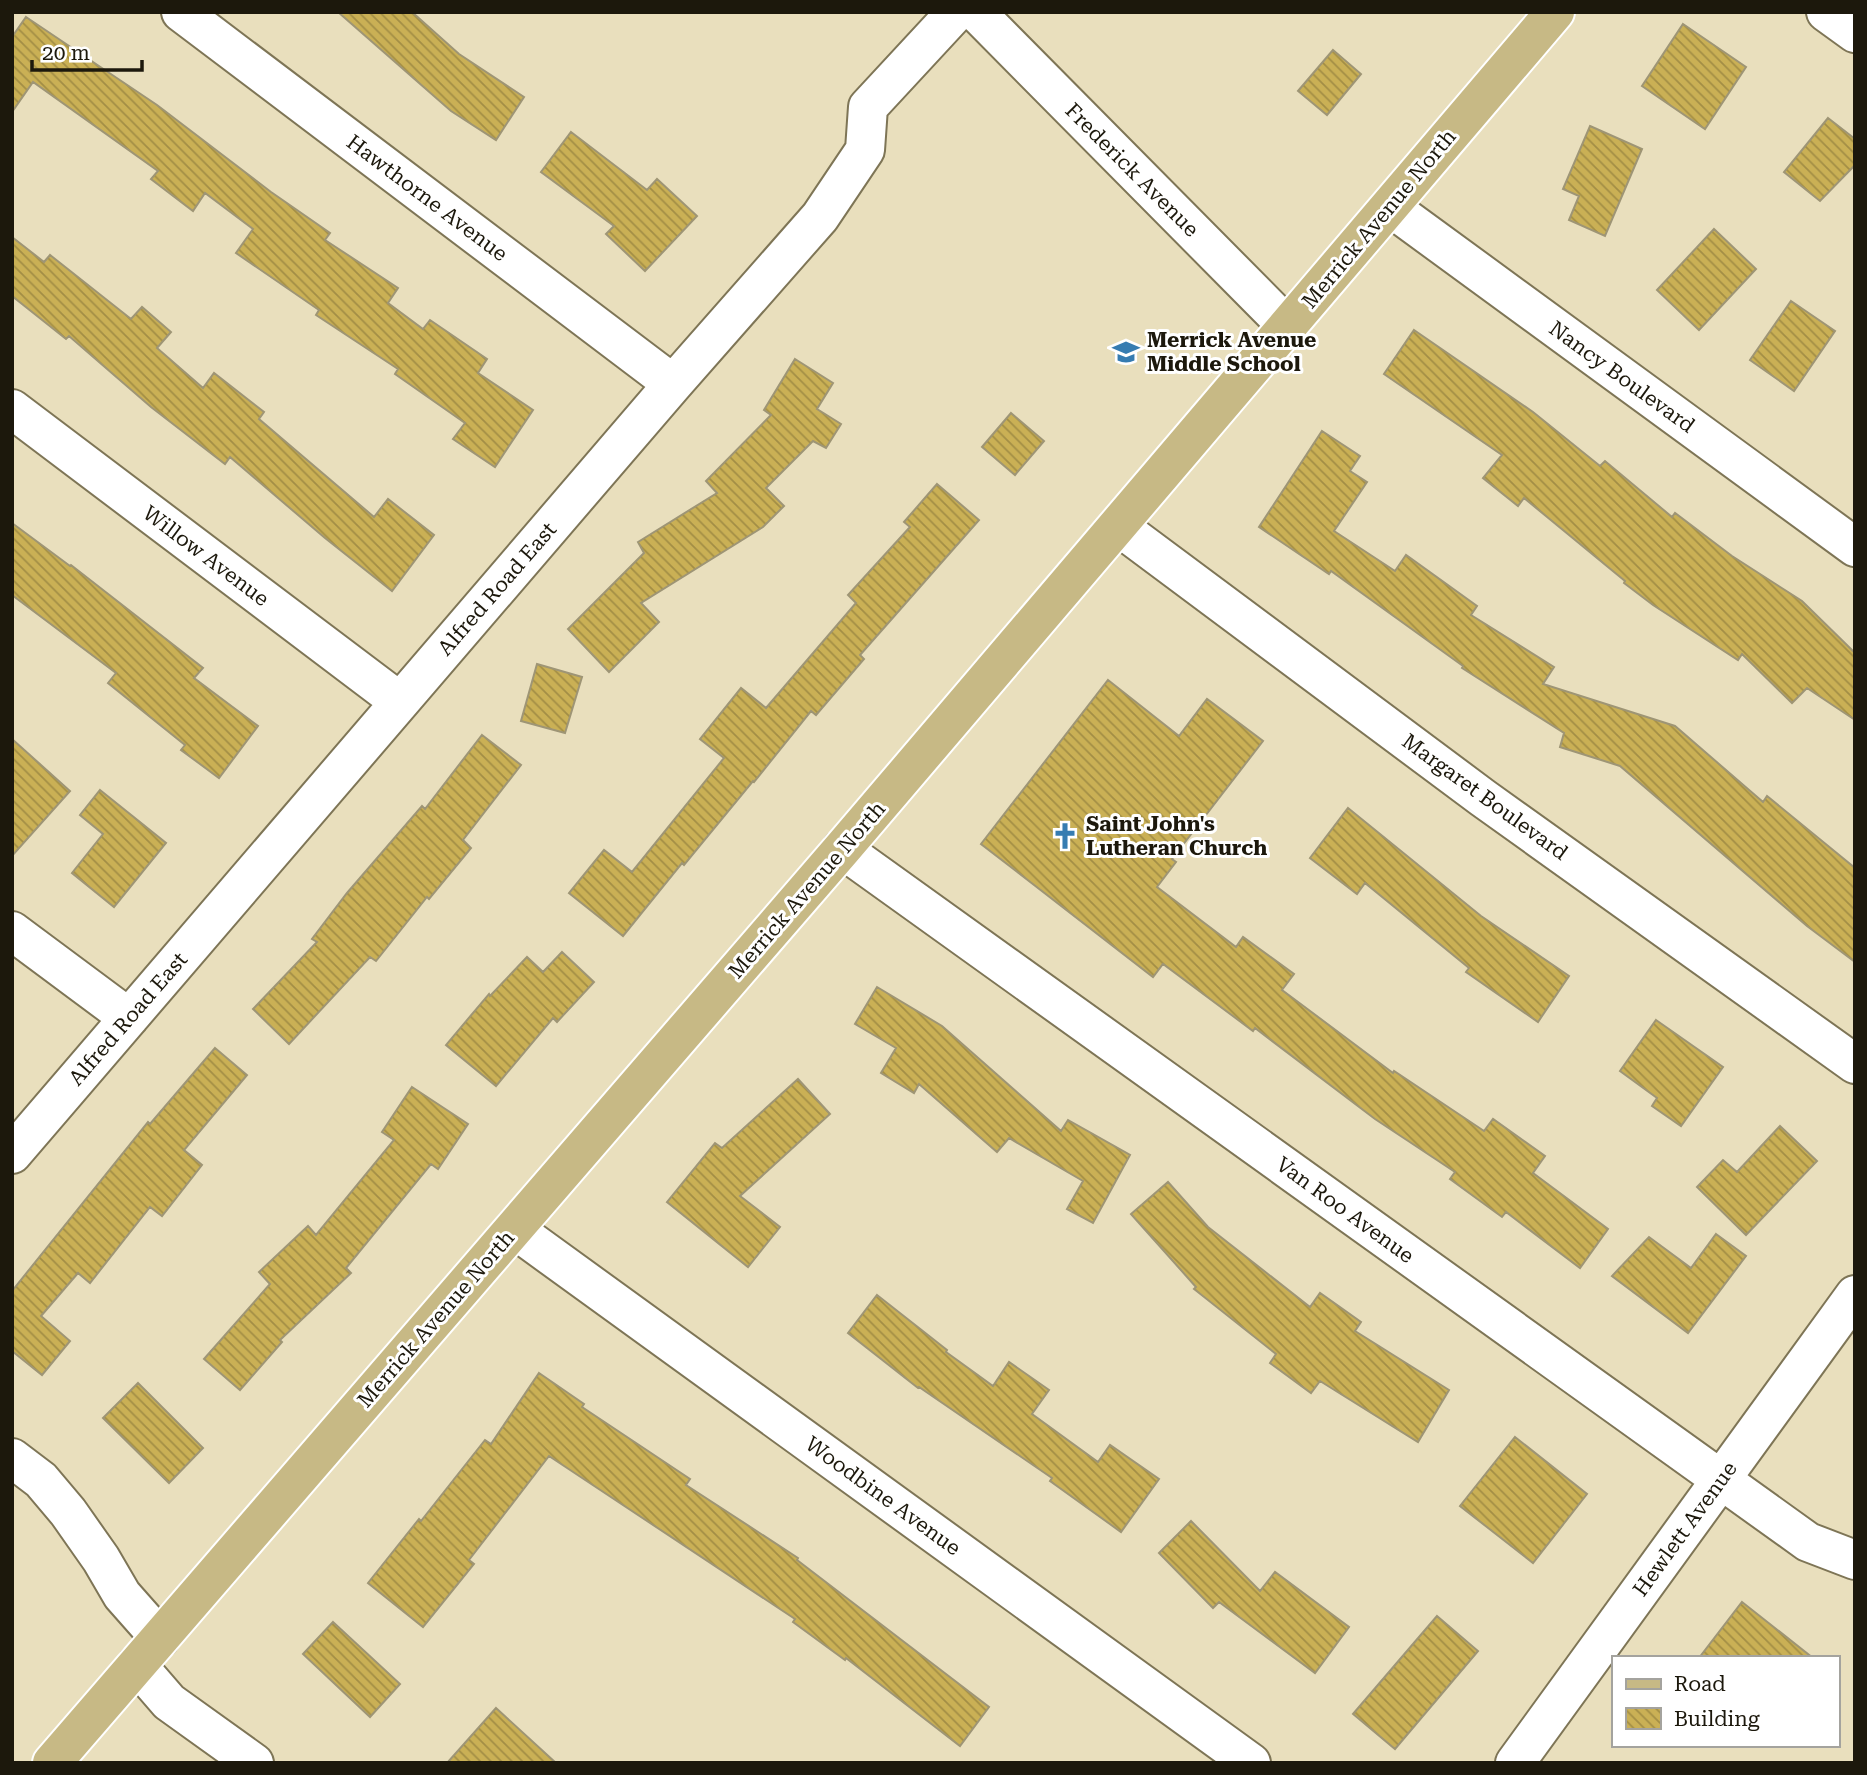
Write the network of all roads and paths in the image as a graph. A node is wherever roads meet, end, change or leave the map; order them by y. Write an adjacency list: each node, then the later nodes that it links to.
1 (181, 12): 9 (street, Hawthorne Avenue)
2 (956, 12): 9 (street, Alfred Road East)
3 (976, 12): 8 (street, Frederick Avenue)
4 (1555, 12): 7 (main road, Merrick Avenue North)
5 (1826, 12): 6 (street)
6 (1855, 33)
7 (1390, 208): 8 (main road, Merrick Avenue North); 12 (street, Nancy Boulevard)
8 (1288, 327): 11 (main road, Merrick Avenue North)
9 (673, 384): 13 (street, Alfred Road East)
10 (12, 409): 13 (street, Willow Avenue)
11 (1118, 526): 14 (main road, Merrick Avenue North); 17 (street, Margaret Boulevard)
12 (1855, 547)
13 (400, 702): 16 (street, Alfred Road East)
14 (842, 849): 19 (main road, Merrick Avenue North); 22 (street, Van Roo Avenue)
15 (12, 931): 16 (street)
16 (129, 1018): 18 (street, Alfred Road East)
17 (1855, 1064)
18 (12, 1154)
19 (514, 1229): 24 (main road, Merrick Avenue North); 27 (street, Woodbine Avenue)
20 (1855, 1295): 22 (street, Hewlett Avenue)
21 (12, 1458): 24 (street)
22 (1721, 1480): 23 (street, Van Roo Avenue); 28 (street, Hewlett Avenue)
23 (1855, 1560)
24 (148, 1651): 25 (main road, Merrick Avenue North); 26 (street)
25 (52, 1763)
26 (254, 1763)
27 (1251, 1763)
28 (1515, 1763)

